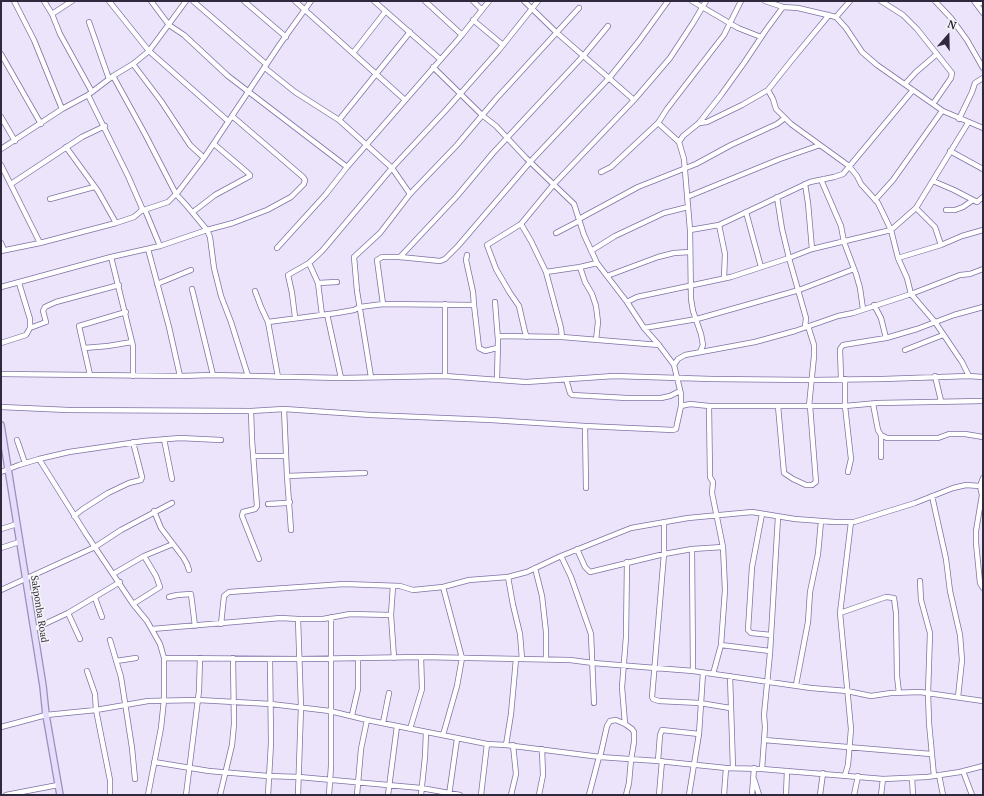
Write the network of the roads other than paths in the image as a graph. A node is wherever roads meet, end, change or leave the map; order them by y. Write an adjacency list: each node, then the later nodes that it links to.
1 (14, 1): 72 (street)
2 (44, 1): 35 (street)
3 (72, 1): 35 (street)
4 (108, 1): 49 (street)
5 (151, 1): 41 (street)
6 (186, 1): 41 (street)
7 (194, 1): 56 (street)
8 (244, 1): 46 (street)
9 (295, 1): 31 (street)
10 (311, 1): 31 (street)
11 (374, 1): 33 (street)
12 (425, 1): 45 (street)
13 (472, 1): 32 (street)
14 (489, 1): 32 (street)
15 (524, 1): 30 (street)
16 (538, 1): 30 (street)
17 (668, 1): 61 (street)
18 (692, 1): 27 (street)
19 (706, 1): 27 (street)
20 (741, 1): 40 (street)
21 (765, 1): 28 (street)
22 (850, 1): 37 (street)
23 (881, 1): 52 (street)
24 (935, 1): 58 (street)
25 (976, 2): 26 (street); 34 (street)
26 (983, 2)
27 (703, 6): 40 (street); 70 (street)
28 (783, 7): 36 (street); 47 (street)
29 (579, 8): 44 (street)
30 (531, 9): 44 (street); 48 (street)
31 (305, 10): 46 (street); 50 (street)
32 (482, 10): 38 (street)
33 (385, 12): 43 (street); 50 (street)
34 (983, 13)
35 (52, 14): 68 (street)
36 (828, 15): 37 (street); 64 (street)
37 (836, 17): 63 (street)
38 (473, 20): 45 (street); 48 (street)
39 (89, 22): 60 (street)
40 (730, 24): 47 (street); 81 (street)
41 (169, 25): 49 (street); 66 (street)
42 (608, 26): 53 (street)
43 (410, 32): 54 (street); 59 (street)
44 (556, 32): 53 (street); 74 (street)
45 (462, 35): 54 (street)
46 (286, 37): 56 (street)
47 (761, 37): 82 (street)
48 (503, 45): 67 (street)
49 (149, 51): 55 (street); 80 (street)
50 (353, 53): 59 (street)
51 (1, 54): 84 (street)
52 (937, 54): 63 (street); 71 (street)
53 (584, 55): 61 (street); 87 (street)
54 (440, 59): 57 (street)
55 (133, 64): 60 (street); 96 (street)
56 (266, 66): 66 (street); 79 (street)
57 (433, 67): 67 (street); 69 (street)
58 (983, 68)
59 (376, 74): 69 (street); 79 (street)
60 (111, 77): 68 (street); 111 (street)
61 (610, 77): 70 (street); 97 (street)
62 (983, 78): 78 (street)
63 (905, 84): 65 (street)
64 (768, 90): 77 (street); 82 (street)
65 (913, 90): 71 (street); 99 (street)
66 (249, 92): 75 (street); 100 (street)
67 (460, 93): 74 (street); 101 (street)
68 (90, 94): 72 (street); 85 (street)
69 (405, 100): 91 (street)
70 (634, 100): 108 (street)
71 (933, 104): 73 (street)
72 (62, 110): 84 (street)
73 (942, 110): 78 (street); 117 (street)
74 (482, 115): 87 (street); 112 (street)
75 (232, 116): 80 (street); 129 (street)
76 (1, 117): 88 (street)
77 (785, 118): 92 (street); 102 (street)
78 (959, 119): 83 (street)
79 (339, 120): 91 (street)
80 (228, 121): 90 (street)
81 (658, 122): 89 (street); 104 (street)
82 (699, 123): 89 (street)
83 (968, 123): 86 (street); 95 (street)
84 (41, 124): 88 (street)
85 (105, 126): 93 (street); 121 (street)
86 (983, 128)
87 (508, 138): 97 (street); 147 (street)
88 (15, 141): 94 (street)
89 (679, 142): 102 (street)
90 (214, 144): 96 (street); 123 (street)
91 (367, 144): 100 (street); 101 (street)
92 (820, 145): 99 (street); 113 (street)
93 (66, 147): 107 (street); 110 (street)
94 (1, 149)
95 (950, 151): 103 (street); 106 (street)
96 (204, 158): 111 (street)
97 (530, 162): 108 (street); 147 (street)
98 (1, 165): 107 (street)
99 (849, 166): 105 (street); 117 (street)
100 (347, 167): 139 (street)
101 (392, 168): 112 (street); 150 (street)
102 (685, 168): 113 (street); 125 (street)
103 (983, 169)
104 (601, 172)
105 (823, 179): 109 (street); 134 (street)
106 (933, 181): 118 (street); 120 (street)
107 (11, 184): 136 (street)
108 (554, 184): 125 (street); 127 (street)
109 (805, 184): 114 (street); 141 (street)
110 (91, 186): 116 (street); 126 (street)
111 (176, 194): 121 (street); 123 (street)
112 (410, 194): 177 (street)
113 (687, 197): 119 (street)
114 (777, 197): 124 (street); 148 (street)
115 (983, 197): 118 (street)
116 (50, 199)
117 (875, 200): 131 (street)
118 (973, 200): 122 (street)
119 (688, 207): 130 (street); 143 (street)
120 (916, 208): 131 (street); 137 (street)
121 (143, 210): 126 (street); 138 (street)
122 (946, 210)
123 (193, 212): 129 (street)
124 (746, 212): 128 (street); 153 (street)
125 (579, 220): 133 (street); 143 (street)
126 (116, 223): 136 (street)
127 (521, 224): 157 (street); 189 (street)
128 (719, 225): 130 (street); 159 (street)
129 (206, 230): 138 (street); 212 (street)
130 (690, 230): 144 (street)
131 (890, 230): 134 (street); 149 (street)
132 (983, 230): 137 (street)
133 (556, 233)
134 (844, 242): 141 (street); 154 (street)
135 (1, 243): 142 (street)
136 (40, 243): 142 (street)
137 (941, 245): 149 (street)
138 (160, 246): 140 (street)
139 (277, 248)
140 (148, 249): 146 (street); 163 (street)
141 (812, 249): 148 (street)
142 (2, 250)
143 (591, 251): 151 (street)
144 (690, 252): 158 (street); 165 (street)
145 (467, 255): 175 (street)
146 (111, 257): 161 (street); 164 (street)
147 (400, 257): 173 (street)
148 (789, 258): 153 (street); 168 (street)
149 (898, 258): 170 (street)
150 (309, 263): 162 (street); 182 (street)
151 (597, 263): 152 (street); 158 (street)
152 (580, 267): 157 (street); 195 (street)
153 (761, 267): 159 (street)
154 (854, 269): 168 (street); 179 (street)
155 (983, 269): 170 (street)
156 (191, 270): 163 (street)
157 (546, 272): 192 (street)
158 (607, 276): 172 (street)
159 (724, 278): 165 (street)
160 (337, 282): 162 (street)
161 (19, 283): 166 (street); 187 (street)
162 (318, 283): 181 (street)
163 (157, 284): 211 (street)
164 (119, 285): 180 (street); 187 (street)
165 (691, 286): 172 (street); 183 (street)
166 (1, 288)
167 (192, 289): 209 (street)
168 (799, 290): 183 (street); 186 (street)
169 (255, 291): 184 (street)
170 (911, 294): 176 (street); 185 (street)
171 (495, 302): 191 (street)
172 (627, 302): 188 (street)
173 (383, 304): 174 (street); 177 (street)
174 (446, 304): 175 (street); 213 (street)
175 (474, 304): 201 (street)
176 (874, 306): 179 (street); 194 (street)
177 (360, 307): 181 (street); 217 (street)
178 (983, 307): 185 (street)
179 (863, 309): 186 (street)
180 (126, 312): 196 (street); 200 (street)
181 (324, 315): 182 (street); 219 (street)
182 (295, 317): 184 (street)
183 (697, 319): 188 (street); 203 (street)
184 (268, 322): 216 (street)
185 (935, 322): 190 (street); 194 (street)
186 (807, 327): 203 (street); 224 (street)
187 (30, 328): 197 (street)
188 (644, 328): 193 (street)
189 (525, 335): 191 (street); 192 (street)
190 (943, 335): 202 (street); 215 (street)
191 (498, 336): 201 (street)
192 (562, 337): 195 (street)
193 (652, 338): 198 (street); 199 (street)
194 (886, 338): 222 (street)
195 (596, 340): 198 (street)
196 (132, 342): 200 (street); 210 (street)
197 (1, 343)
198 (651, 345): 199 (street)
199 (659, 345): 204 (street)
200 (84, 348): 208 (street)
201 (497, 348): 223 (street)
202 (906, 350)
203 (700, 352): 205 (street)
204 (671, 359): 205 (street); 206 (street)
205 (678, 359): 206 (street)
206 (674, 365): 220 (street)
207 (1, 374): 208 (street)
208 (90, 375): 210 (street)
209 (212, 375): 211 (street); 212 (street)
210 (133, 376): 211 (street)
211 (180, 376)
212 (248, 376): 216 (street)
213 (445, 376): 217 (street); 223 (street)
214 (935, 376): 215 (street); 222 (street); 226 (street)
215 (969, 376): 218 (street)
216 (278, 377): 219 (street)
217 (371, 377): 219 (street)
218 (983, 377)
219 (341, 378)
220 (677, 378): 221 (street); 224 (street); 225 (street)
221 (566, 379): 223 (street); 225 (street)
222 (843, 379): 224 (street); 233 (street)
223 (497, 380)
224 (811, 380): 232 (street)
225 (680, 391): 229 (street)
226 (942, 401): 227 (street); 228 (street)
227 (983, 401)
228 (873, 404): 233 (street); 239 (street)
229 (682, 406): 230 (street); 238 (street)
230 (709, 406): 231 (street); 267 (street)
231 (778, 406): 232 (street); 232 (street)
232 (809, 406): 233 (street)
233 (845, 406): 253 (street)
234 (1, 407): 236 (street)
235 (284, 410): 236 (street); 238 (street); 247 (street)
236 (251, 411): 246 (street)
237 (1, 425): 241 (main road, Sakponba Road)
238 (584, 426): 259 (street)
239 (881, 435): 240 (street); 248 (street)
240 (983, 437)
241 (2, 438): 251 (main road, Sakponba Road)
242 (164, 439): 244 (street); 245 (street); 257 (street)
243 (17, 440): 250 (street)
244 (221, 440)
245 (133, 442): 249 (street); 268 (street)
246 (253, 456): 247 (street); 288 (street)
247 (286, 456): 255 (street)
248 (882, 457)
249 (39, 459): 250 (street); 268 (street)
250 (25, 463): 251 (street)
251 (9, 468): 252 (street); 273 (main road, Sakponba Road)
252 (1, 472)
253 (848, 472)
254 (365, 473): 255 (street)
255 (287, 476): 262 (street)
256 (983, 478): 258 (street)
257 (172, 479)
258 (980, 486): 260 (street); 261 (street)
259 (586, 488)
260 (982, 495): 276 (street)
261 (932, 496): 271 (street); 348 (street)
262 (290, 502): 264 (street); 275 (street)
263 (172, 503): 265 (street)
264 (268, 504)
265 (154, 511): 279 (street); 280 (street)
266 (762, 514): 267 (street); 269 (street); 314 (street)
267 (717, 515): 272 (street); 281 (street)
268 (74, 516): 280 (street)
269 (778, 517): 270 (street); 314 (street)
270 (821, 521): 271 (street); 343 (street)
271 (851, 522): 305 (street)
272 (664, 523): 283 (street); 285 (street)
273 (17, 524): 274 (street); 278 (main road, Sakponba Road)
274 (1, 529)
275 (291, 530)
276 (976, 537): 277 (street); 299 (street)
277 (983, 538)
278 (19, 542): 282 (street); 294 (main road, Sakponba Road)
279 (173, 544): 286 (street); 291 (street)
280 (95, 547): 292 (street); 294 (street)
281 (723, 547): 284 (street); 317 (street)
282 (1, 548)
283 (577, 549): 287 (street); 289 (street)
284 (692, 549): 285 (street); 338 (street)
285 (664, 554): 289 (street); 336 (street)
286 (144, 556): 292 (street); 303 (street)
287 (561, 556): 290 (street); 334 (street)
288 (259, 559)
289 (627, 562): 335 (street)
290 (536, 568): 293 (street); 332 (street)
291 (189, 570)
292 (114, 574): 296 (street)
293 (508, 577): 298 (street); 331 (street)
294 (26, 578): 300 (street); 312 (main road, Sakponba Road)
295 (920, 581): 347 (street)
296 (120, 582): 302 (street); 303 (street)
297 (393, 586): 298 (street); 306 (street); 310 (street)
298 (444, 586): 327 (street)
299 (983, 588)
300 (1, 590)
301 (169, 597): 311 (street)
302 (95, 598): 304 (street); 307 (street)
303 (133, 604): 313 (street)
304 (68, 613): 312 (street); 315 (street)
305 (840, 613): 344 (street); 346 (street)
306 (391, 615): 308 (street); 326 (street)
307 (102, 617)
308 (331, 617): 309 (street); 324 (street)
309 (298, 619): 310 (street); 329 (street)
310 (220, 624): 311 (street)
311 (195, 626): 313 (street)
312 (34, 629): 361 (main road, Sakponba Road)
313 (152, 629): 321 (street)
314 (771, 635): 318 (street)
315 (80, 639)
316 (110, 640): 333 (street)
317 (721, 645): 318 (street); 340 (street)
318 (770, 651): 342 (street)
319 (421, 657): 326 (street); 327 (street); 368 (street)
320 (136, 658): 333 (street)
321 (164, 658): 322 (street); 349 (street)
322 (200, 658): 323 (street); 350 (street)
323 (234, 658): 328 (street); 352 (street)
324 (331, 658): 325 (street); 329 (street); 360 (street)
325 (358, 658): 326 (street); 362 (street)
326 (394, 658)
327 (462, 658): 330 (street); 371 (street)
328 (270, 659): 329 (street); 356 (street)
329 (300, 659): 357 (street)
330 (516, 659): 331 (street); 375 (street)
331 (522, 659): 332 (street)
332 (546, 659): 334 (street)
333 (116, 661): 355 (street)
334 (592, 663): 335 (street); 353 (street)
335 (623, 666): 336 (street); 365 (street)
336 (654, 668): 338 (street); 354 (street)
337 (87, 671): 359 (street)
338 (693, 671): 339 (street)
339 (703, 673): 340 (street); 354 (street)
340 (712, 674): 341 (street)
341 (730, 676): 342 (street); 358 (street)
342 (767, 681): 343 (street); 373 (street)
343 (796, 685): 344 (street)
344 (847, 691): 346 (street); 377 (street)
345 (389, 692): 364 (street)
346 (899, 693): 347 (street)
347 (928, 693): 348 (street); 379 (street)
348 (958, 697): 351 (street)
349 (164, 700): 350 (street); 355 (street); 383 (street)
350 (198, 700): 352 (street); 386 (street)
351 (983, 701)
352 (234, 703): 356 (street); 392 (street)
353 (594, 703)
354 (700, 703): 358 (street); 370 (street)
355 (125, 704): 359 (street); 402 (street)
356 (271, 704): 357 (street); 396 (street)
357 (301, 708): 360 (street); 399 (street)
358 (730, 708): 388 (street)
359 (96, 710): 361 (street); 412 (street)
360 (330, 711): 362 (street); 404 (street)
361 (46, 715): 367 (street); 406 (main road, Sakponba Road)
362 (352, 716): 363 (street)
363 (367, 720): 364 (street); 405 (street)
364 (383, 723): 366 (street)
365 (625, 724): 380 (street); 381 (street)
366 (397, 726): 368 (street); 407 (street)
367 (1, 727)
368 (410, 729): 369 (street)
369 (426, 732): 371 (street); 408 (street)
370 (699, 734): 382 (street); 384 (street)
371 (442, 736): 372 (street)
372 (457, 739): 374 (street); 409 (street)
373 (764, 740): 377 (street); 390 (street)
374 (487, 744): 375 (street); 423 (street)
375 (506, 745): 376 (street)
376 (513, 746): 378 (street); 424 (street)
377 (850, 747): 379 (street); 395 (street)
378 (542, 750): 380 (street); 425 (street)
379 (932, 754): 398 (street)
380 (600, 757): 381 (street); 426 (street)
381 (631, 760): 382 (street); 427 (street)
382 (660, 761): 384 (street); 428 (street)
383 (154, 762): 386 (street); 413 (street)
384 (693, 765): 387 (street); 429 (street)
385 (983, 766): 393 (street)
386 (189, 768): 392 (street); 414 (street)
387 (726, 768): 388 (street); 430 (street)
388 (733, 768): 389 (street)
389 (754, 768): 390 (street); 400 (street)
390 (762, 769): 391 (street)
391 (787, 771): 394 (street); 433 (street)
392 (225, 772): 396 (street); 415 (street)
393 (963, 772): 398 (street); 439 (street)
394 (822, 773): 395 (street); 434 (street)
395 (845, 775): 397 (street)
396 (268, 776): 399 (street); 416 (street)
397 (858, 776): 403 (street); 435 (street)
398 (937, 776): 401 (street); 438 (street)
399 (299, 777): 404 (street); 417 (street)
400 (754, 778): 431 (street); 432 (street)
401 (912, 778): 403 (street); 437 (street)
402 (136, 779)
403 (883, 779): 436 (street)
404 (330, 780): 405 (street); 418 (street)
405 (359, 782): 407 (street); 419 (street)
406 (58, 785): 410 (street); 411 (main road, Sakponba Road)
407 (390, 786): 408 (street); 420 (street)
408 (421, 788): 409 (street); 421 (street)
409 (449, 794): 422 (street)
410 (6, 795)
411 (60, 795)
412 (110, 795)
413 (148, 795)
414 (186, 795)
415 (220, 795)
416 (268, 795)
417 (298, 795)
418 (329, 795)
419 (357, 795)
420 (388, 795)
421 (421, 795)
422 (460, 795)
423 (481, 795)
424 (512, 795)
425 (539, 795)
426 (589, 795)
427 (626, 795)
428 (659, 795)
429 (689, 795)
430 (724, 795)
431 (752, 795)
432 (759, 795)
433 (786, 795)
434 (820, 795)
435 (854, 795)
436 (881, 795)
437 (913, 795)
438 (943, 795)
439 (972, 795)

